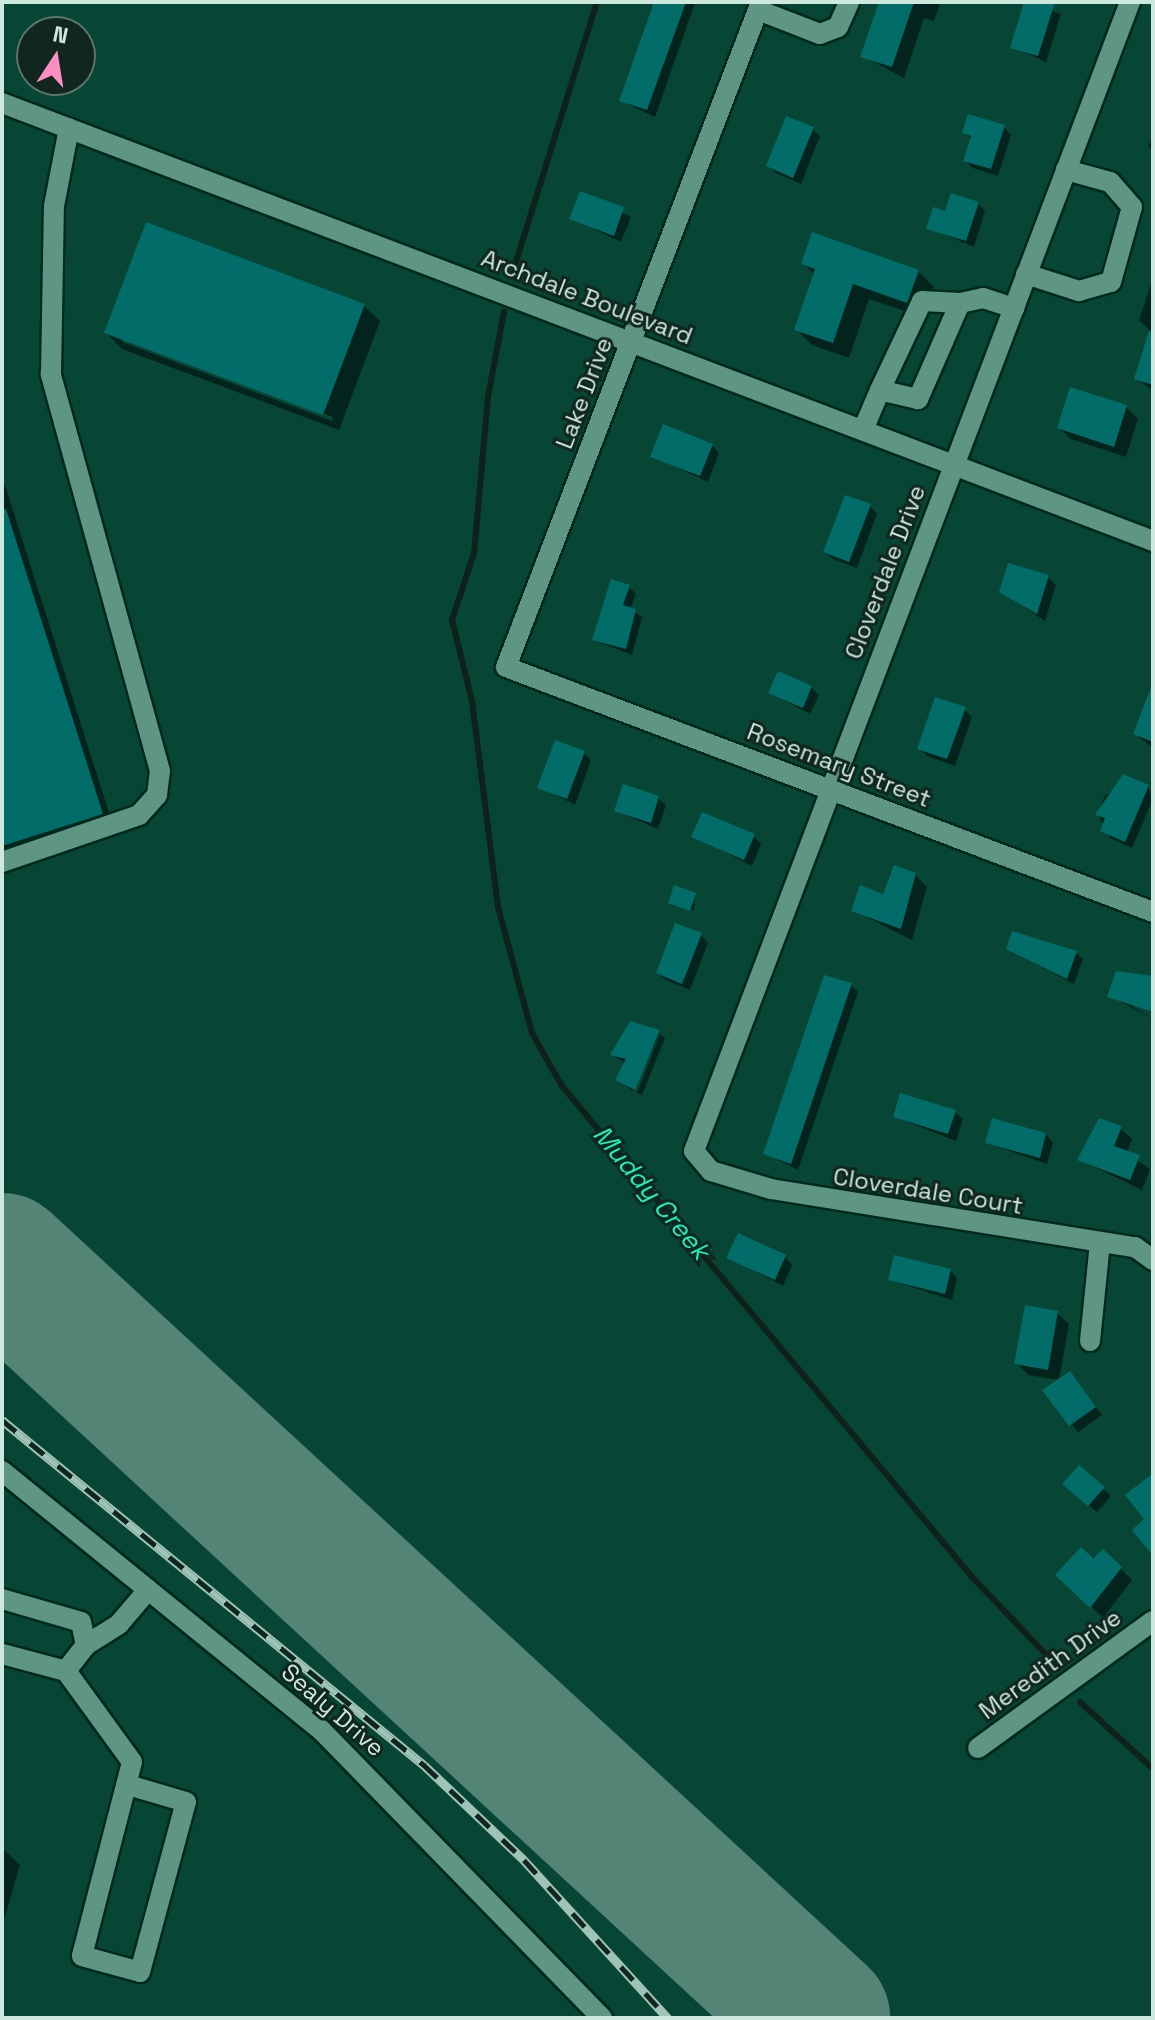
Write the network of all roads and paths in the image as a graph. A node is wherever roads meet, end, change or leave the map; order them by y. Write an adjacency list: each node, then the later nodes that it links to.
1 (849, 2): 3 (street)
2 (1130, 2): 6 (street, Cloverdale Drive)
3 (759, 6): 10 (street, Lake Drive)
4 (2, 103): 5 (street, Archdale Boulevard)
5 (69, 128): 10 (street, Archdale Boulevard); 17 (street)
6 (1066, 170): 7 (street, Cloverdale Drive); 7 (street)
7 (1026, 274): 9 (street, Cloverdale Drive)
8 (960, 303): 9 (street); 11 (street); 11 (street)
9 (1014, 308): 13 (street, Cloverdale Drive)
10 (631, 341): 12 (street, Archdale Boulevard); 15 (street, Lake Drive)
11 (880, 390): 12 (street)
12 (863, 430): 13 (street, Archdale Boulevard)
13 (954, 465): 14 (street, Archdale Boulevard); 16 (street, Cloverdale Drive)
14 (1153, 541)
15 (506, 667): 16 (street, Rosemary Street)
16 (830, 789): 18 (street, Rosemary Street); 19 (street, Cloverdale Drive)
17 (2, 862)
18 (1153, 912)
19 (697, 1161): 20 (street, Cloverdale Court)
20 (1100, 1243): 21 (street, Cloverdale Court); 22 (street)
21 (1152, 1262)
22 (1090, 1341)
23 (2, 1471): 24 (street, Sealy Drive)
24 (148, 1590): 27 (street); 32 (street, Sealy Drive)
25 (2, 1599): 27 (street)
26 (1153, 1621): 30 (street, Meredith Drive)
27 (86, 1645): 29 (street)
28 (2, 1654): 29 (street)
29 (66, 1671): 31 (street)
30 (978, 1748)
31 (128, 1785): 31 (street)
32 (602, 2018)

